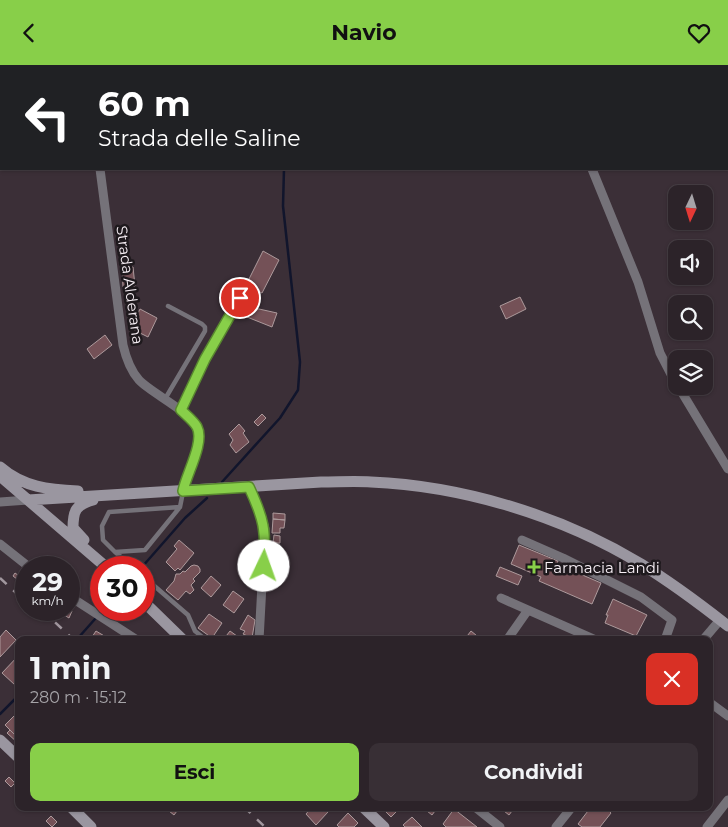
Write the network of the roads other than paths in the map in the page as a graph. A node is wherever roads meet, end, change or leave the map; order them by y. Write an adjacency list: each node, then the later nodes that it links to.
1 (100, 170): 7 (street, Strada Alderana)
2 (592, 170): 5 (street)
3 (240, 298): 8 (lane)
4 (168, 306): 7 (lane)
5 (668, 368)
6 (683, 395): 10 (street)
7 (165, 399): 8 (street, Strada Alderana)
8 (181, 410): 13 (street, Strada Alderana)
9 (0, 467): 14 (street)
10 (728, 469)
11 (0, 476): 15 (street)
12 (249, 487): 13 (street); 30 (street); 34 (street)
13 (183, 491): 14 (street); 17 (lane)
14 (104, 496): 15 (street); 23 (street)
15 (28, 500): 16 (street); 22 (street)
16 (0, 502)
17 (180, 507): 20 (lane); 20 (lane)
18 (522, 540): 37 (street)
19 (0, 544): 21 (street)
20 (115, 552): 24 (lane)
21 (15, 556)
22 (93, 556)
23 (102, 556)
24 (120, 556)
25 (155, 586): 33 (lane)
26 (501, 599): 28 (street)
27 (80, 603): 31 (street)
28 (528, 610): 35 (street); 36 (street)
29 (155, 613): 32 (street)
30 (724, 623): 38 (street)
31 (131, 636)
32 (179, 636)
33 (201, 636)
34 (258, 636)
35 (510, 636)
36 (587, 636)
37 (666, 636)
38 (708, 636)
39 (713, 705): 40 (street)
40 (728, 716)
41 (0, 740): 42 (street)
42 (15, 754)
43 (728, 800): 52 (street)
44 (75, 811): 48 (street)
45 (367, 811): 49 (street)
46 (480, 811): 50 (street)
47 (568, 811): 51 (street)
48 (91, 827)
49 (384, 827)
50 (500, 827)
51 (556, 827)
52 (706, 827)

